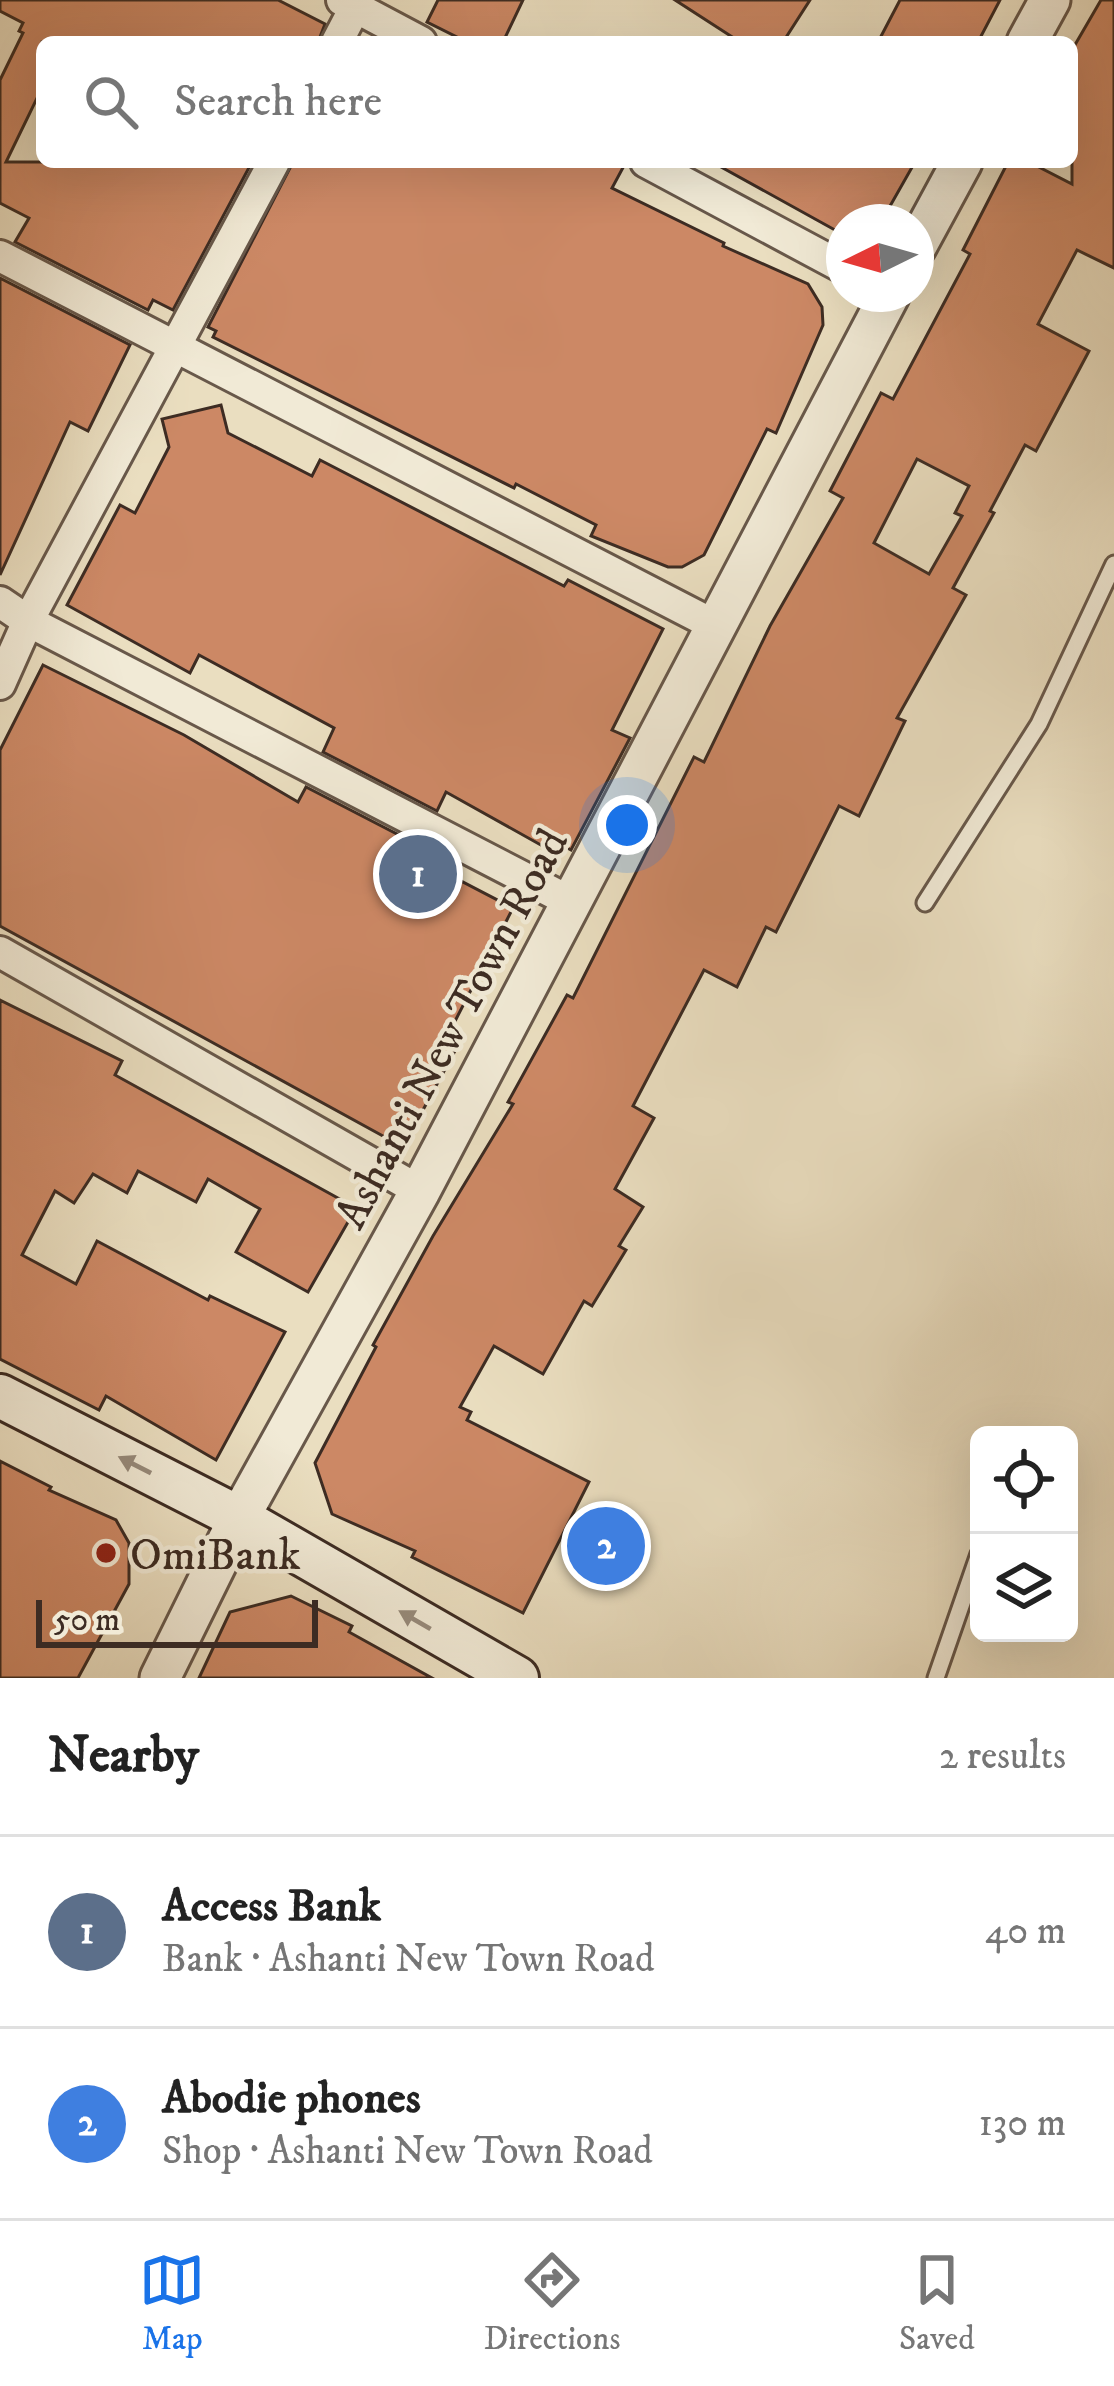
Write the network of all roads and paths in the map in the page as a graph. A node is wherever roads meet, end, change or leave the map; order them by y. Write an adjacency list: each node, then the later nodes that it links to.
1 (1050, 0): 5 (street)
2 (352, 2): 3 (street); 4 (street)
3 (339, 36)
4 (411, 36)
5 (1031, 36)
6 (271, 168): 13 (street)
7 (657, 168): 11 (street)
8 (959, 168): 9 (street)
9 (934, 214)
10 (0, 256): 13 (street)
11 (826, 258)
12 (881, 312): 17 (street, Ashanti New Town Road)
13 (175, 348): 16 (street); 17 (street)
14 (1114, 564): 20 (lane)
15 (0, 602): 16 (street)
16 (28, 621): 18 (street); 19 (street)
17 (716, 626): 19 (street, Ashanti New Town Road)
18 (0, 684)
19 (571, 902): 22 (street, Ashanti New Town Road)
20 (925, 903)
21 (0, 952): 22 (street)
22 (420, 1191): 24 (street, Ashanti New Town Road)
23 (0, 1396): 24 (main road, one-way to 23)
24 (239, 1518): 26 (street, Ashanti New Town Road); 27 (main road, one-way to 24)
25 (970, 1580): 28 (lane)
26 (160, 1678)
27 (517, 1678)
28 (936, 1678)

